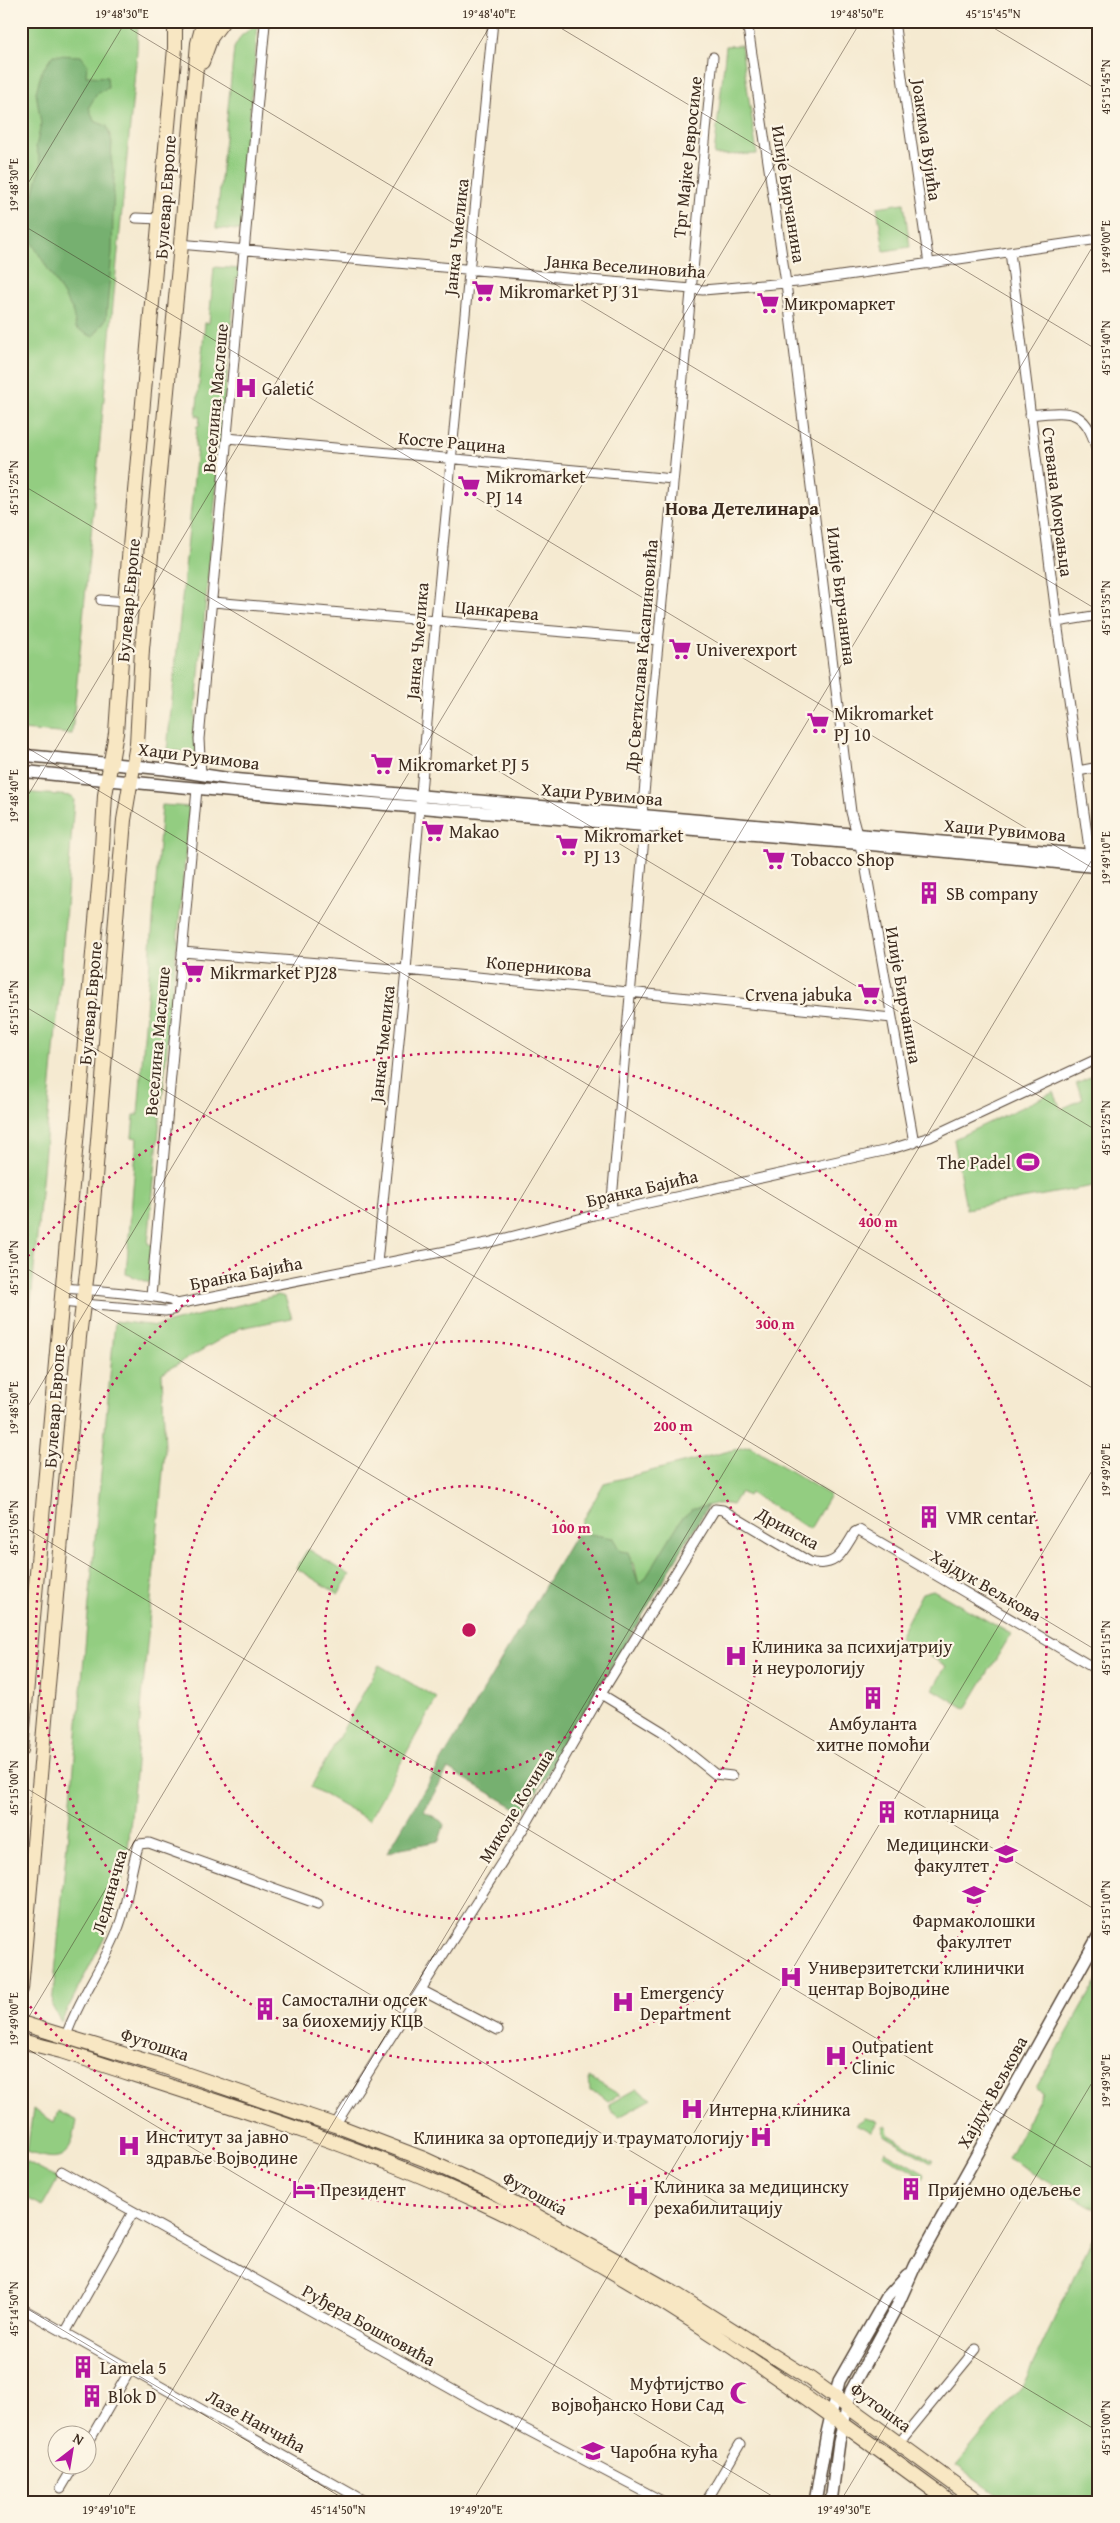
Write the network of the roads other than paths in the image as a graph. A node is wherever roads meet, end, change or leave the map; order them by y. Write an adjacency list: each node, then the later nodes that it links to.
1 (175, 21): 11 (main road, Булевар Европе)
2 (204, 21): 9 (main road, Булевар Европе)
3 (223, 21): 9 (main road)
4 (493, 21): 17 (street, Јанка Чмелика)
5 (748, 21): 18 (street, Илије Бирчанина)
6 (894, 21): 16 (street, Јоакима Вујића)
7 (265, 24): 14 (street, Веселина Маслеше)
8 (714, 58): 19 (street, Трг Мајке Јевросиме)
9 (188, 141): 13 (main road, Булевар Европе)
10 (136, 218): 11 (street)
11 (160, 219): 26 (main road, Булевар Европе)
12 (1099, 239): 15 (street, Јанка Веселиновића)
13 (179, 244): 14 (street, Јанка Веселиновића); 34 (main road, Булевар Европе)
14 (245, 250): 17 (street, Јанка Веселиновића); 21 (street, Веселина Маслеше)
15 (1010, 252): 16 (street, Јанка Веселиновића); 20 (street, Стевана Мокрањца)
16 (928, 264): 18 (street, Јанка Веселиновића)
17 (469, 270): 19 (street, Јанка Веселиновића); 22 (street, Јанка Чмелика)
18 (786, 283): 19 (street, Јанка Веселиновића); 45 (street, Илије Бирчанина)
19 (690, 290): 24 (street, Др Светислава Касапиновића)
20 (1030, 415): 23 (street, Стевана Мокрањца); 30 (street, Стевана Мокрањца)
21 (228, 438): 22 (street, Косте Рацина); 27 (street, Веселина Маслеше)
22 (451, 458): 24 (street, Косте Рацина); 29 (street, Јанка Чмелика)
23 (1099, 458)
24 (673, 479): 31 (street, Др Светислава Касапиновића)
25 (101, 600): 26 (street)
26 (124, 602): 33 (main road, Булевар Европе)
27 (213, 602): 29 (street, Цанкарева); 38 (street, Веселина Маслеше)
28 (1099, 615): 30 (street)
29 (436, 621): 31 (street, Цанкарева); 42 (street, Јанка Чмелика)
30 (1057, 622): 37 (street, Стевана Мокрањца)
31 (659, 640): 44 (street, Др Светислава Касапиновића)
32 (21, 755): 33 (street, Хаџи Рувимова)
33 (111, 764): 34 (street, Хаџи Рувимова); 39 (main road, Булевар Европе)
34 (133, 766): 38 (street, Хаџи Рувимова); 40 (main road, Булевар Европе)
35 (1099, 767): 37 (street)
36 (21, 770): 39 (street, Хаџи Рувимова)
37 (1078, 771): 46 (street, Стевана Мокрањца)
38 (201, 774): 42 (street, Хаџи Рувимова)
39 (108, 780): 40 (street, Хаџи Рувимова); 55 (main road, Булевар Европе)
40 (130, 783): 41 (street, Хаџи Рувимова); 57 (main road, Булевар Европе)
41 (196, 789): 43 (street, Хаџи Рувимова); 47 (street, Веселина Маслеше)
42 (420, 794): 43 (street, Јанка Чмелика); 44 (street, Хаџи Рувимова)
43 (419, 807): 44 (street, Хаџи Рувимова); 48 (street, Јанка Чмелика)
44 (643, 821): 45 (street, Хаџи Рувимова); 49 (street, Др Светислава Касапиновића)
45 (858, 839): 46 (street, Хаџи Рувимова); 50 (street, Илије Бирчанина)
46 (1095, 861)
47 (182, 952): 48 (street, Коперникова); 56 (street, Веселина Маслеше)
48 (406, 970): 49 (street, Коперникова); 54 (street, Јанка Чмелика)
49 (629, 991): 50 (street, Коперникова); 53 (street, Др Светислава Касапиновића)
50 (892, 1018): 52 (street, Илије Бирчанина)
51 (1099, 1058): 52 (street, Бранка Бајића)
52 (914, 1143): 53 (street, Бранка Бајића)
53 (611, 1211): 54 (street, Бранка Бајића)
54 (377, 1263): 58 (street, Бранка Бајића)
55 (61, 1295): 57 (street); 57 (street, Бранка Бајића); 61 (main road, Булевар Европе)
56 (151, 1296): 57 (street, Бранка Бајића); 58 (street, Бранка Бајића)
57 (84, 1297): 58 (street, Бранка Бајића); 68 (main road, Булевар Европе)
58 (177, 1304)
59 (723, 1510): 60 (street, Дринска); 63 (street, Миколе Кочиша)
60 (855, 1532): 62 (street, Хајдук Вељкова)
61 (26, 1646): 64 (main road, Булевар Европе)
62 (1099, 1671)
63 (601, 1694): 65 (street); 69 (street, Миколе Кочиша)
64 (21, 1750)
65 (732, 1776)
66 (318, 1904): 72 (street, Лединачка)
67 (1099, 1934): 77 (street, Хајдук Вељкова)
68 (21, 1989)
69 (421, 1990): 71 (street); 74 (street, Миколе Кочиша)
70 (21, 2024): 72 (main road, Футошка)
71 (498, 2030)
72 (66, 2036): 74 (main road, Футошка)
73 (21, 2041): 84 (main road, Футошка)
74 (335, 2125): 82 (main road, Футошка)
75 (61, 2171): 76 (street, Руђера Бошковића)
76 (133, 2212): 79 (street); 92 (street, Руђера Бошковића)
77 (915, 2266): 82 (street, Хајдук Вељкова); 83 (street, Хајдук Вељкова)
78 (21, 2308): 79 (street, Лазе Нанчића)
79 (65, 2333): 81 (street, Лазе Нанчића)
80 (976, 2349): 87 (street)
81 (130, 2370): 86 (street); 91 (street, Лазе Нанчића)
82 (835, 2397): 83 (main road, Футошка); 84 (street, Хајдук Вељкова)
83 (848, 2406): 85 (street, Хајдук Вељкова); 87 (main road, Футошка)
84 (831, 2415): 85 (main road, Футошка); 94 (street, Хајдук Вељкова)
85 (844, 2424): 95 (street, Хајдук Вељкова); 96 (main road, Футошка)
86 (98, 2426)
87 (899, 2443): 97 (main road, Футошка)
88 (740, 2444): 93 (street)
89 (68, 2476): 90 (street)
90 (61, 2488)
91 (366, 2502)
92 (664, 2502)
93 (706, 2502)
94 (815, 2502)
95 (831, 2502)
96 (950, 2502)
97 (979, 2502)

